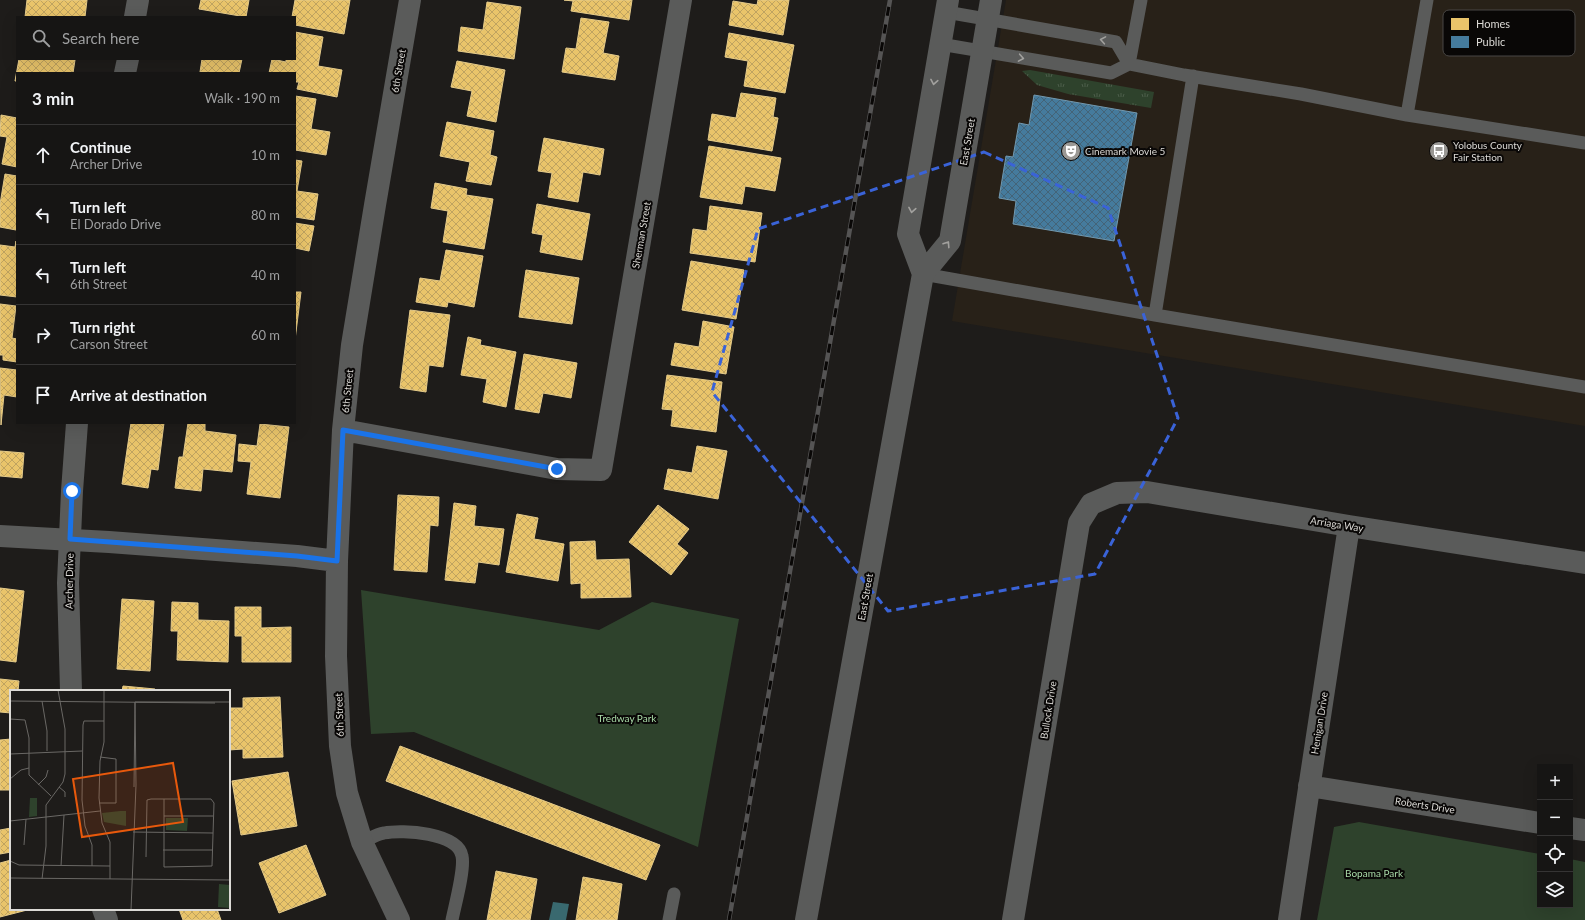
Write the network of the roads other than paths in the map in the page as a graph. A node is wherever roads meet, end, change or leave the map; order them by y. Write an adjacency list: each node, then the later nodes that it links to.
1 (138, 0): 8 (street)
2 (410, 0): 21 (street, 6th Street)
3 (681, 0): 21 (street, Sherman Street)
4 (1141, 0): 12 (lane)
5 (1427, 0): 15 (lane)
6 (947, 6): 7 (lane); 9 (street)
7 (989, 10): 10 (street, East Street); 12 (lane, one-way to 7)
8 (135, 16)
9 (940, 44): 10 (lane); 17 (street, one-way to 17)
10 (982, 51): 12 (lane, one-way to 12); 17 (street, East Street, one-way to 10)
11 (128, 60): 13 (street)
12 (1129, 64): 14 (lane)
13 (125, 72)
14 (1193, 76): 15 (lane); 18 (lane)
15 (1407, 114): 16 (lane)
16 (1585, 143)
17 (923, 274): 18 (lane); 40 (street, East Street)
18 (1155, 315): 19 (lane)
19 (1585, 384)
20 (77, 424): 25 (street, Archer Drive)
21 (343, 430): 26 (street, 6th Street)
22 (1092, 504): 23 (street, Arriaga Way); 41 (street, Bullock Drive)
23 (1349, 526): 27 (street, Arriaga Way); 29 (street, Henigan Drive)
24 (0, 536): 25 (street)
25 (70, 539): 26 (street); 28 (street, Archer Drive)
26 (337, 561): 33 (street, 6th Street)
27 (1585, 563)
28 (71, 690)
29 (1309, 786): 30 (street, Roberts Drive); 42 (street, Henigan Drive)
30 (1537, 823)
31 (1573, 828): 32 (street)
32 (1585, 830)
33 (362, 842): 37 (street, 6th Street); 38 (lane)
34 (674, 894): 39 (lane)
35 (103, 910): 36 (street)
36 (107, 920)
37 (399, 920)
38 (452, 920)
39 (669, 920)
40 (806, 920)
41 (1013, 920)
42 (1289, 920)

